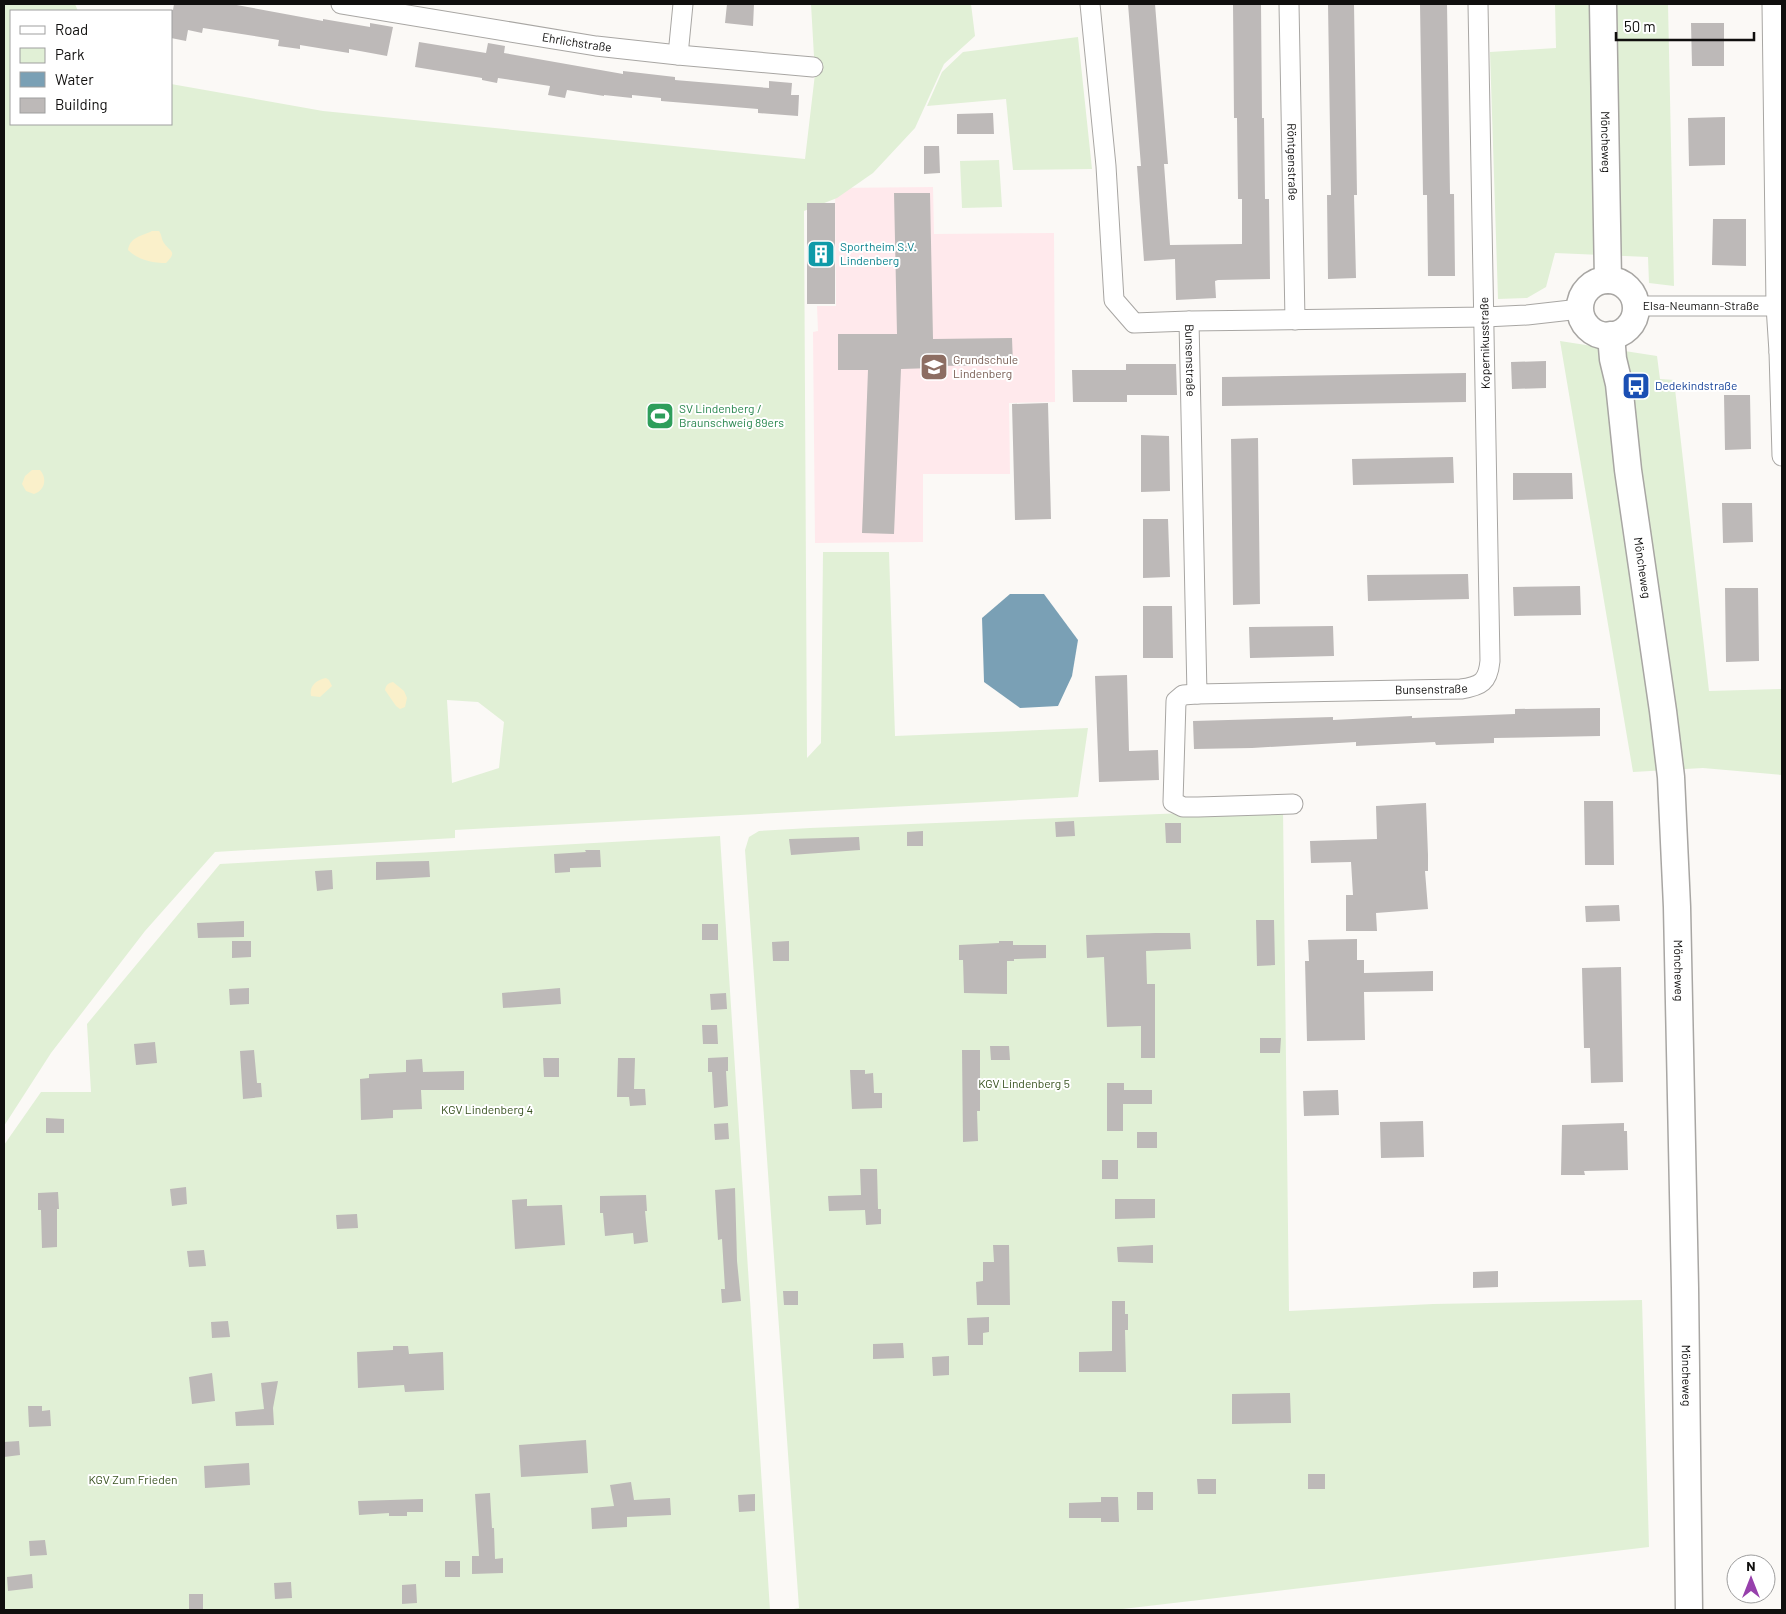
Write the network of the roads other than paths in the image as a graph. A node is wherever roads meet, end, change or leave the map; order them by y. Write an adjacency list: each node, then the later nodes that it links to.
1 (341, 4): 8 (street, Ehrlichstraße)
2 (683, 4): 9 (street)
3 (1090, 4): 18 (street, Bunsenstraße)
4 (1289, 4): 17 (street, Röntgenstraße)
5 (1478, 4): 16 (street, Kopernikusstraße)
6 (1603, 4): 12 (main road, Möncheweg)
7 (1772, 4): 11 (street)
8 (437, 11): 9 (street, Ehrlichstraße)
9 (678, 55): 10 (street, Ehrlichstraße)
10 (813, 67)
11 (1778, 176): 14 (street)
12 (1608, 280): 13 (main road); 15 (main road)
13 (1636, 306): 14 (street, Elsa-Neumann-Straße); 19 (main road)
14 (1776, 306): 20 (street, Elsa-Neumann-Straße)
15 (1580, 308): 16 (street); 19 (main road)
16 (1485, 317): 17 (street); 22 (street, Kopernikusstraße)
17 (1295, 320): 18 (street)
18 (1188, 321): 23 (street, Bunsenstraße)
19 (1610, 335): 25 (main road, Möncheweg)
20 (1781, 352): 21 (street, Elsa-Neumann-Straße)
21 (1782, 456)
22 (1484, 681): 23 (street, Bunsenstraße)
23 (1197, 694): 24 (street, Bunsenstraße)
24 (1293, 804)
25 (1689, 1610)

